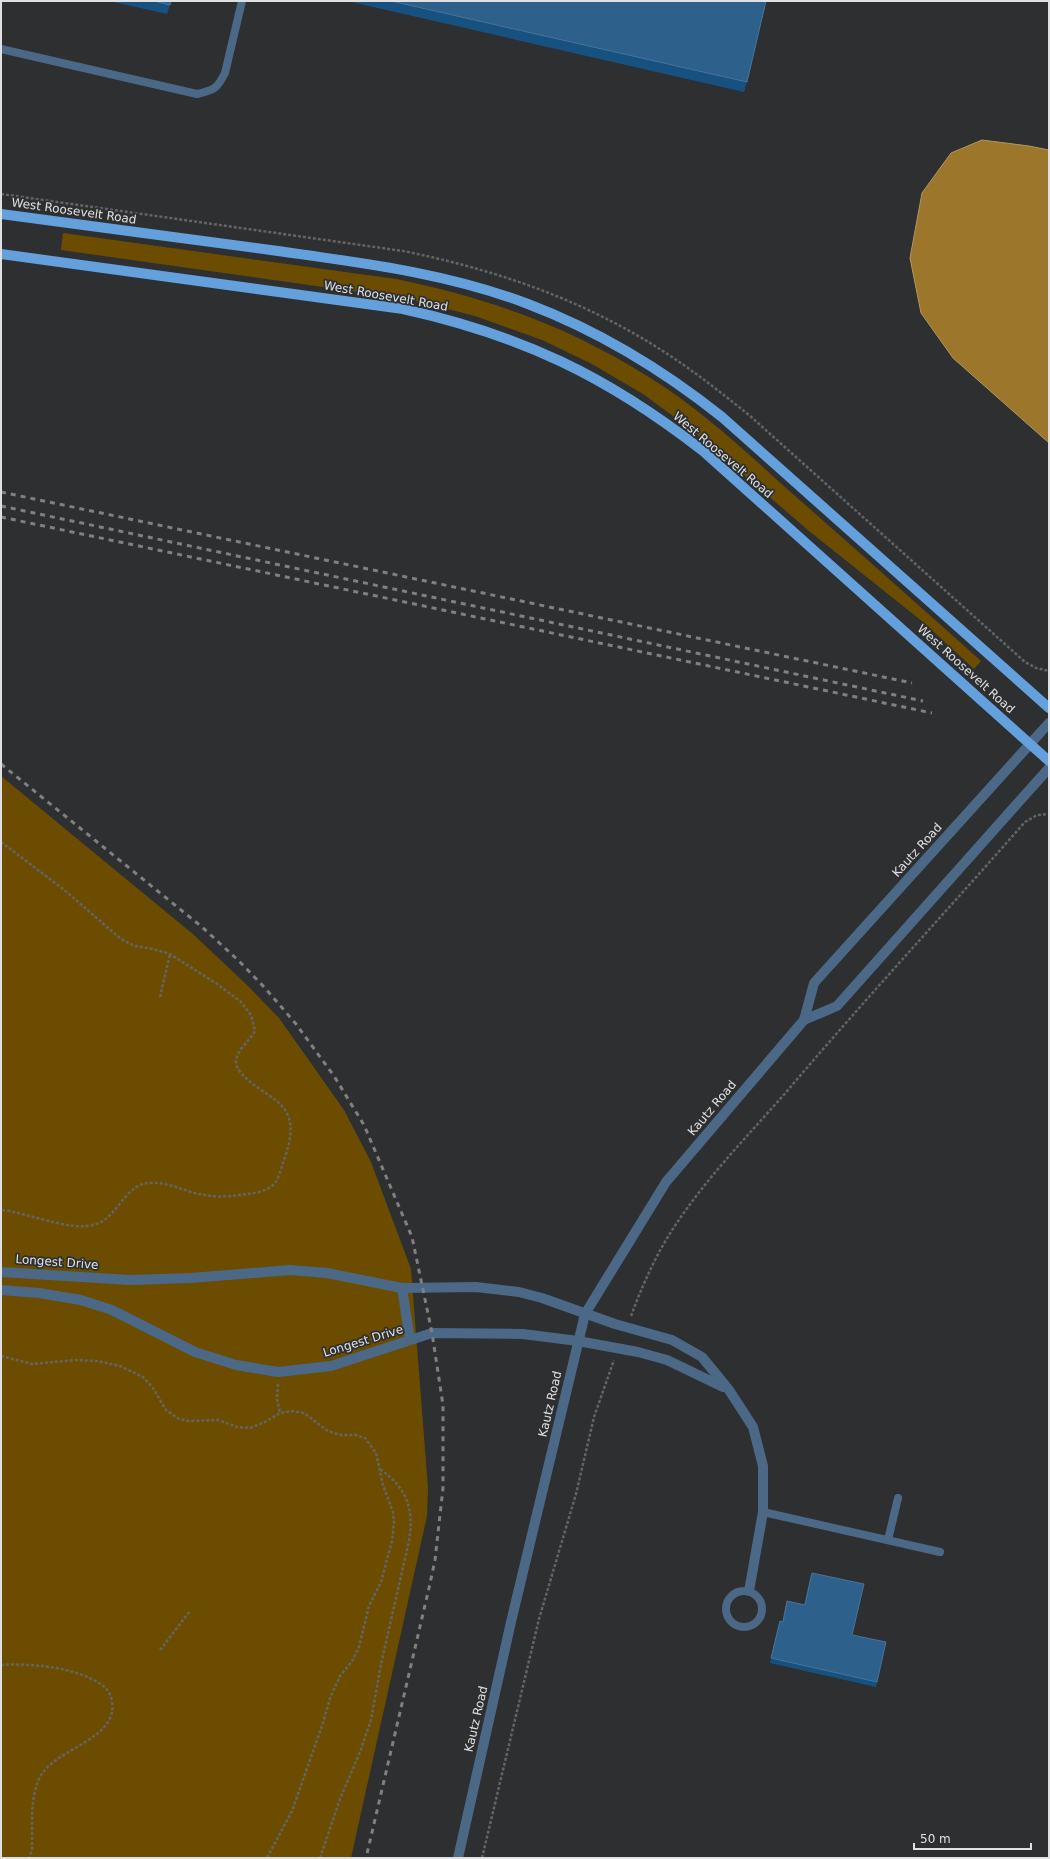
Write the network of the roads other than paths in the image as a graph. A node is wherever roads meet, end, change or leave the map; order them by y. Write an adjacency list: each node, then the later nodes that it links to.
1 (242, 1): 2 (lane)
2 (1, 49)
3 (1, 214): 5 (main road, West Roosevelt Road)
4 (1, 254): 7 (main road, West Roosevelt Road)
5 (1049, 708)
6 (1049, 723): 7 (street, Kautz Road)
7 (1030, 744): 8 (main road, West Roosevelt Road); 10 (street, Kautz Road)
8 (1049, 761)
9 (1049, 768): 10 (street, Kautz Road)
10 (804, 1020): 14 (street, Kautz Road)
11 (1, 1272): 12 (street, Longest Drive)
12 (402, 1288): 14 (street, Longest Drive); 15 (street)
13 (1, 1290): 15 (street, Longest Drive)
14 (585, 1314): 16 (street, Kautz Road); 17 (street, Longest Drive)
15 (410, 1340): 16 (street, Longest Drive)
16 (578, 1341): 17 (street, Longest Drive); 23 (street, Kautz Road)
17 (729, 1390): 19 (street, Longest Drive)
18 (898, 1498): 20 (lane)
19 (764, 1512): 20 (lane); 22 (street, Longest Drive)
20 (888, 1540): 21 (lane)
21 (940, 1552)
22 (749, 1591): 22 (lane)
23 (458, 1858)

